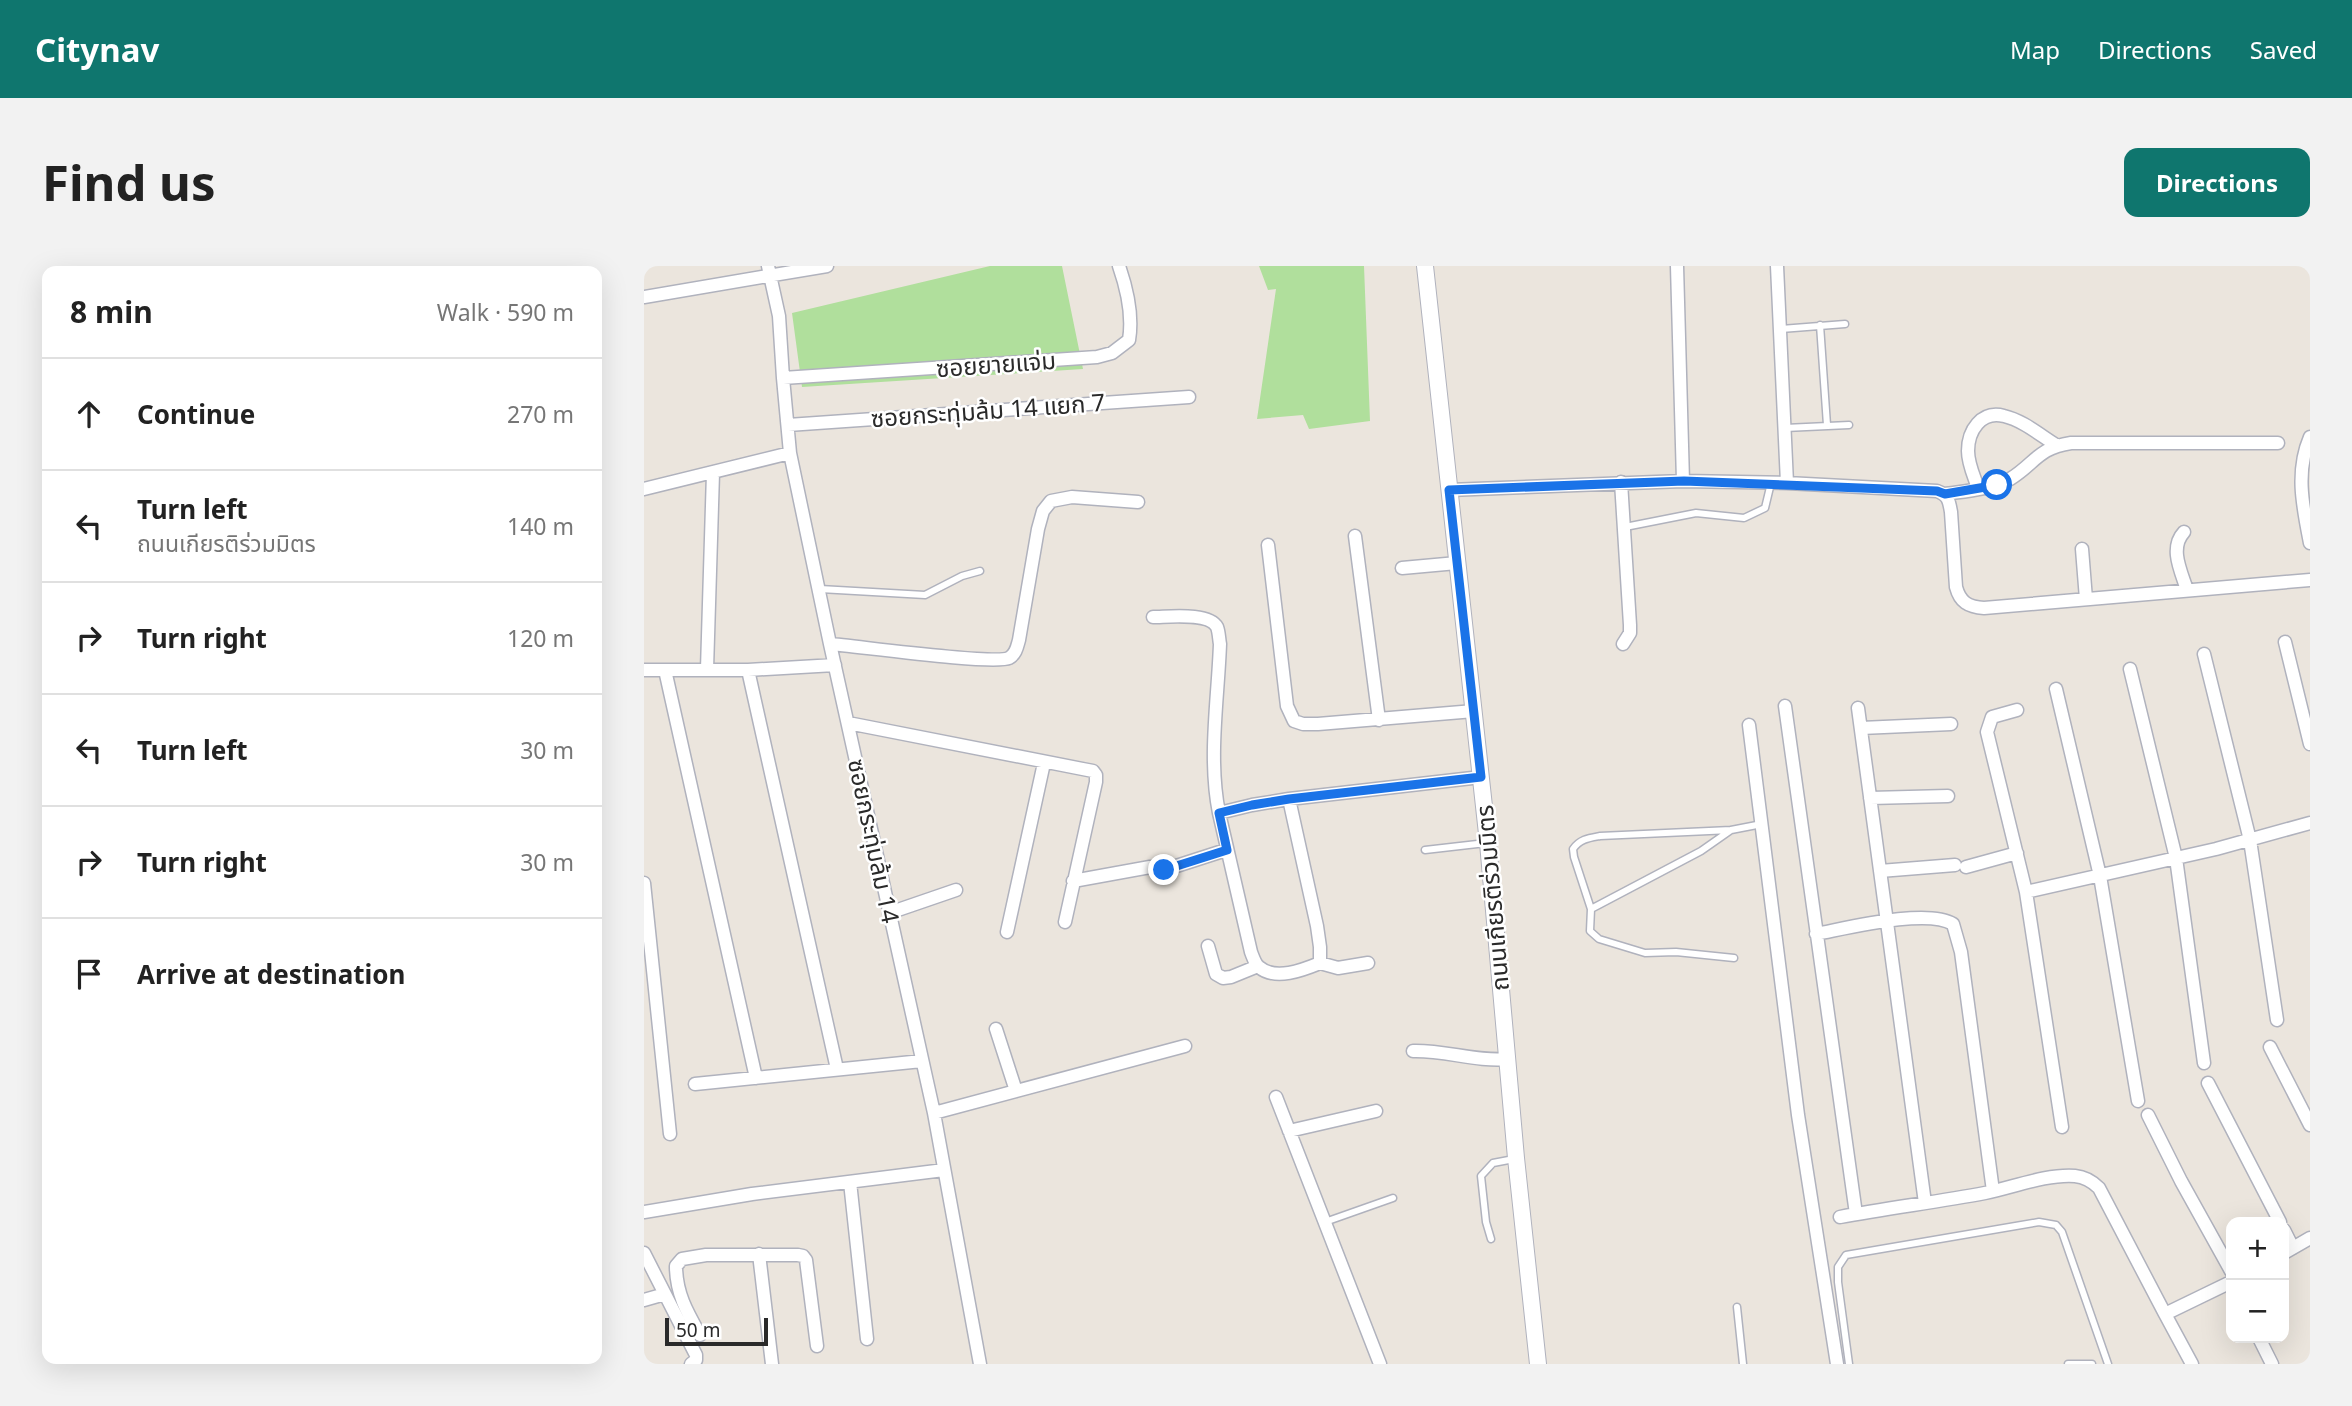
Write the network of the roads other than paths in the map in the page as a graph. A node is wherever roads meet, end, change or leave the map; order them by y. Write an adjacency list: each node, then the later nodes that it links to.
1 (827, 266): 6 (street)
2 (1119, 266): 11 (street, ซอยยายแจ่ม)
3 (1425, 266): 28 (street, ถนนเกียรติร่วมมิตร)
4 (1677, 266): 22 (street)
5 (1777, 266): 10 (street)
6 (769, 271): 7 (street); 11 (street, ซอยกระทุ่มล้ม 14)
7 (644, 296)
8 (1845, 324): 9 (lane)
9 (1820, 325): 10 (lane); 14 (lane)
10 (1779, 329): 16 (street)
11 (782, 378): 13 (street, ซอยกระทุ่มล้ม 14)
12 (1189, 397): 13 (street, ซอยกระทุ่มล้ม 14 แยก 7)
13 (788, 425): 20 (street, ซอยกระทุ่มล้ม 14)
14 (1827, 425): 15 (lane); 16 (lane)
15 (1849, 425)
16 (1783, 428): 25 (street)
17 (2310, 437): 34 (street)
18 (2278, 443): 19 (street)
19 (2056, 445): 26 (street); 26 (street)
20 (790, 453): 21 (street); 41 (street, ซอยกระทุ่มล้ม 14)
21 (713, 473): 27 (street); 50 (street)
22 (1684, 481): 23 (street); 24 (street)
23 (1621, 482): 28 (street); 31 (street)
24 (1771, 483): 25 (street); 31 (lane)
25 (1787, 483): 29 (street)
26 (1978, 488): 29 (street)
27 (644, 489)
28 (1449, 490): 37 (street, ถนนเกียรติร่วมมิตร)
29 (1945, 494): 43 (street)
30 (1138, 502): 46 (street)
31 (1625, 527): 47 (street)
32 (2184, 532): 42 (street)
33 (1355, 536): 60 (street)
34 (2310, 543)
35 (1268, 545): 60 (street)
36 (2082, 549): 43 (street)
37 (1457, 564): 38 (street); 59 (street, ถนนเกียรติร่วมมิตร)
38 (1402, 568)
39 (980, 571): 41 (lane)
40 (2310, 580): 42 (street)
41 (819, 589): 46 (street, ซอยกระทุ่มล้ม 14)
42 (2187, 590): 43 (street)
43 (2086, 599)
44 (1153, 617): 71 (street)
45 (2285, 642): 65 (street)
46 (830, 644): 49 (street, ซอยกระทุ่มล้ม 14)
47 (1623, 644)
48 (2204, 654): 75 (street)
49 (835, 665): 54 (street); 61 (street, ซอยกระทุ่มล้ม 14)
50 (707, 669): 53 (street); 54 (street)
51 (2130, 669): 80 (street)
52 (644, 670): 53 (street)
53 (665, 670): 110 (street)
54 (748, 670): 109 (street)
55 (2056, 689): 84 (street)
56 (1785, 706): 94 (street)
57 (1858, 708): 64 (street)
58 (2017, 710): 79 (street)
59 (1474, 711): 60 (street); 67 (street, ถนนเกียรติร่วมมิตร)
60 (1379, 720)
61 (848, 723): 66 (street); 90 (street, ซอยกระทุ่มล้ม 14)
62 (1951, 724): 64 (street)
63 (1749, 725): 73 (street)
64 (1861, 728): 69 (street)
65 (2310, 744)
66 (1044, 762): 85 (street); 93 (street)
67 (1481, 777): 70 (street); 76 (street, ถนนเกียรติร่วมมิตร)
68 (1948, 796): 69 (street)
69 (1870, 798): 83 (street)
70 (1289, 799): 71 (street); 98 (street)
71 (1219, 813): 77 (street)
72 (2310, 823): 75 (street)
73 (1762, 824): 74 (lane); 155 (street)
74 (1731, 830): 89 (lane); 89 (lane)
75 (2250, 840): 80 (street); 101 (street)
76 (1488, 843): 78 (lane); 106 (street, ถนนเกียรติร่วมมิตร)
77 (1227, 850): 82 (street); 99 (street)
78 (1425, 850)
79 (2017, 853): 83 (street); 88 (street)
80 (2176, 858): 84 (street); 108 (street)
81 (1150, 867): 85 (street)
82 (1164, 870)
83 (1880, 871): 91 (street)
84 (2100, 876): 88 (street); 115 (street)
85 (1073, 881): 92 (street)
86 (644, 883): 100 (street)
87 (956, 890): 90 (street)
88 (2026, 892): 120 (street)
89 (1591, 909): 96 (lane)
90 (889, 913): 107 (street, ซอยกระทุ่มล้ม 14)
91 (1886, 921): 94 (street); 126 (street); 128 (street)
92 (1065, 922)
93 (1007, 932)
94 (1816, 934): 130 (street)
95 (1208, 946): 99 (street)
96 (1734, 958)
97 (1368, 963): 98 (street)
98 (1320, 964): 99 (street)
99 (1258, 966)
100 (650, 1008): 122 (street)
101 (2277, 1020)
102 (996, 1029): 113 (street)
103 (1185, 1046): 113 (street)
104 (2270, 1046): 119 (street)
105 (1413, 1051): 106 (street)
106 (1508, 1059): 123 (street, ถนนเกียรติร่วมมิตร)
107 (922, 1062): 109 (street); 117 (street, ซอยกระทุ่มล้ม 14)
108 (2204, 1063)
109 (837, 1069): 110 (street)
110 (756, 1079): 112 (street)
111 (2208, 1083): 132 (street)
112 (695, 1084)
113 (1016, 1091): 117 (street)
114 (1276, 1097): 121 (street)
115 (2138, 1101)
116 (1376, 1111): 121 (street)
117 (934, 1113): 124 (street, ซอยกระทุ่มล้ม 14)
118 (2148, 1115): 139 (street)
119 (2309, 1121)
120 (2062, 1127)
121 (1289, 1131): 133 (street)
122 (670, 1135)
123 (1516, 1158): 134 (lane); 153 (street, ถนนเกียรติร่วมมิตร)
124 (944, 1170): 125 (street); 151 (street, ซอยกระทุ่มล้ม 14)
125 (850, 1182): 129 (street); 146 (street)
126 (1993, 1191): 128 (street); 144 (street)
127 (1393, 1198): 133 (lane)
128 (1925, 1203): 130 (street)
129 (644, 1212)
130 (1856, 1214): 131 (street)
131 (1840, 1217)
132 (2277, 1217)
133 (1325, 1222): 152 (street)
134 (1491, 1238)
135 (2310, 1238): 136 (street)
136 (2289, 1249)
137 (644, 1253): 141 (street)
138 (759, 1254): 145 (street); 148 (street); 150 (street)
139 (2226, 1261)
140 (2226, 1284): 144 (street)
141 (665, 1293): 142 (street); 149 (street)
142 (644, 1300)
143 (1737, 1307): 154 (lane)
144 (2165, 1314): 160 (street)
145 (700, 1335)
146 (867, 1339)
147 (2262, 1343): 161 (street)
148 (817, 1346)
149 (691, 1364)
150 (772, 1364)
151 (980, 1364)
152 (1380, 1364)
153 (1538, 1364)
154 (1743, 1364)
155 (1837, 1364)
156 (1849, 1364): 159 (lane)
157 (2068, 1364): 158 (lane)
158 (2092, 1364)
159 (2108, 1364)
160 (2192, 1364)
161 (2272, 1364)

